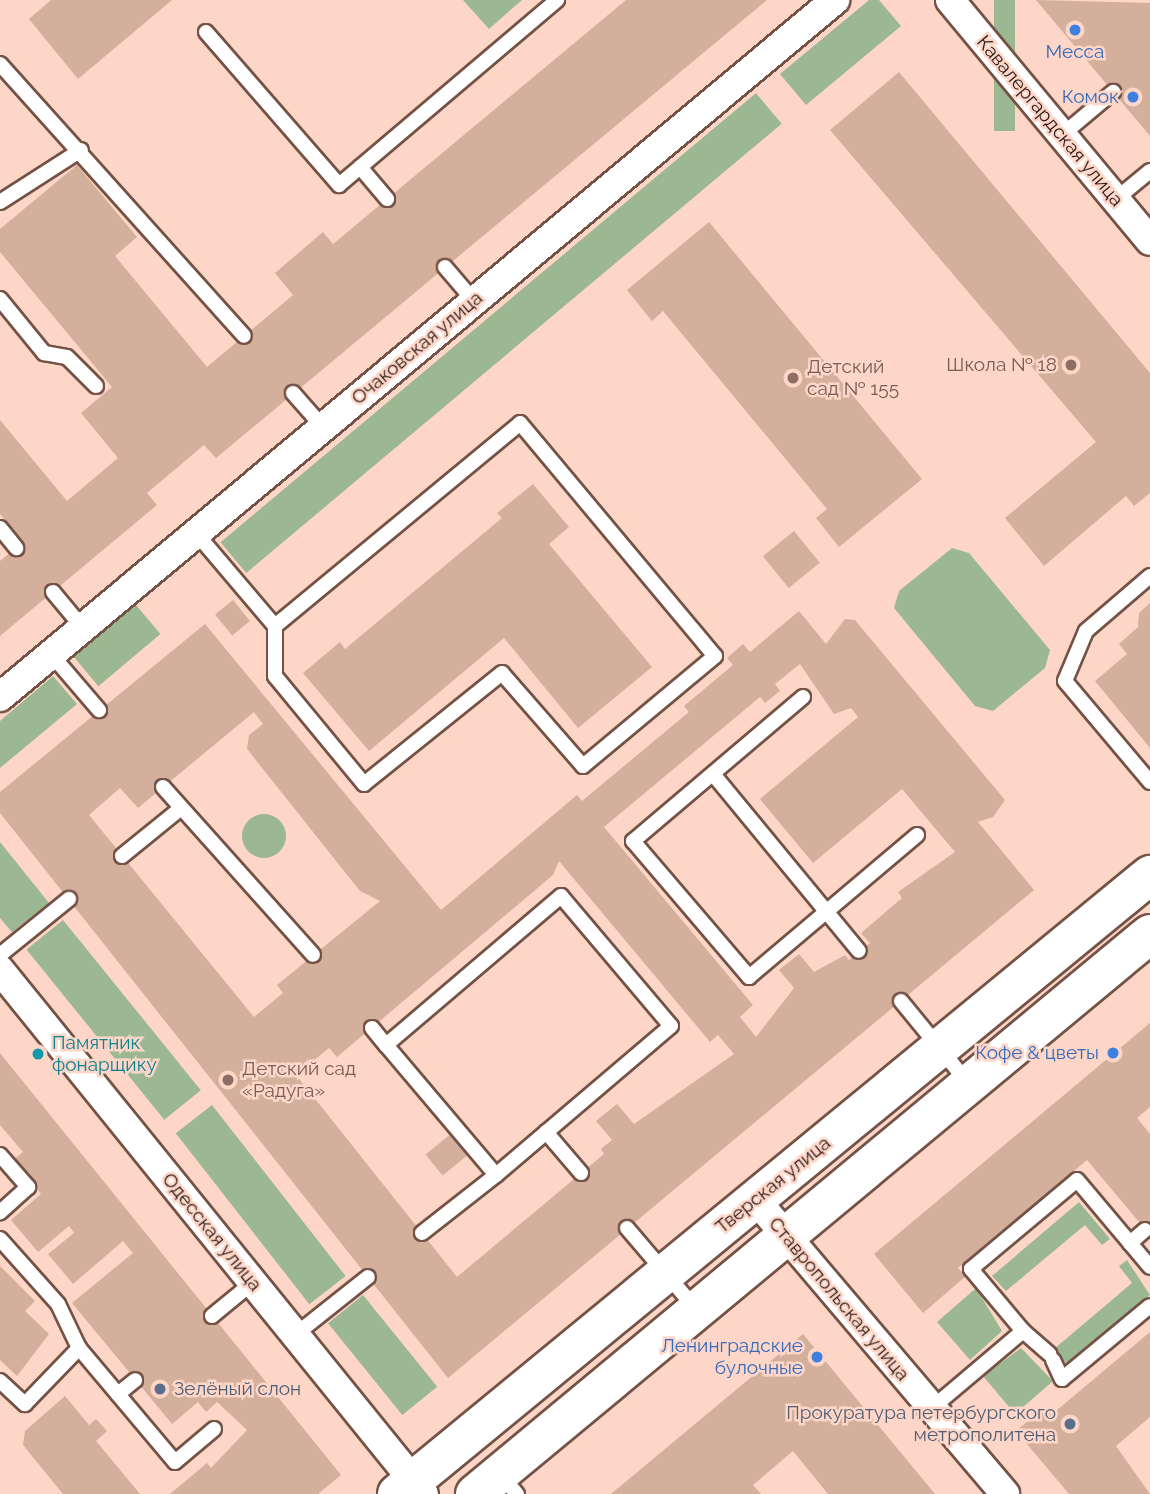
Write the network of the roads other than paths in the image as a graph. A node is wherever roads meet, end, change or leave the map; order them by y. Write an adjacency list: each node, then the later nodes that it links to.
1 (557, 0): 9 (lane)
2 (835, 0): 17 (street, Очаковская улица)
3 (950, 0): 7 (street, Кавалергардская улица)
4 (206, 32): 9 (lane)
5 (0, 64): 8 (lane)
6 (1113, 92): 7 (lane)
7 (1062, 135): 12 (street, Кавалергардская улица)
8 (81, 150): 13 (lane); 18 (lane)
9 (360, 167): 11 (lane)
10 (1150, 171): 12 (lane)
11 (387, 199)
12 (1115, 200): 14 (street, Кавалергардская улица)
13 (0, 202)
14 (1150, 241)
15 (445, 267): 17 (lane)
16 (0, 299): 19 (lane)
17 (474, 301): 21 (street, Очаковская улица)
18 (244, 336)
19 (96, 386)
20 (293, 393): 21 (lane)
21 (323, 427): 23 (street, Очаковская улица)
22 (0, 528): 24 (lane)
23 (197, 533): 27 (lane); 28 (street, Очаковская улица)
24 (16, 548)
25 (1150, 576): 34 (lane)
26 (53, 592): 28 (lane)
27 (275, 626): 27 (lane)
28 (83, 628): 29 (street, Очаковская улица)
29 (51, 654): 30 (street, Очаковская улица); 32 (lane)
30 (0, 697)
31 (803, 697): 33 (lane)
32 (99, 710)
33 (713, 774): 41 (lane); 41 (lane)
34 (1150, 782)
35 (163, 787): 36 (lane)
36 (181, 808): 38 (lane); 44 (lane)
37 (917, 835): 41 (lane)
38 (122, 856)
39 (69, 900): 43 (lane)
40 (1141, 910): 49 (street, Тверская улица); 50 (street, Тверская улица)
41 (827, 911): 42 (lane)
42 (859, 951)
43 (0, 955)
44 (313, 956)
45 (0, 970): 66 (street, Одесская улица)
46 (901, 1001): 49 (lane)
47 (372, 1028): 48 (lane)
48 (386, 1045): 51 (lane); 54 (lane)
49 (939, 1048): 50 (lane); 55 (street, Тверская улица)
50 (969, 1084): 60 (street, Тверская улица)
51 (546, 1132): 53 (lane); 54 (lane)
52 (0, 1154): 56 (lane)
53 (581, 1173)
54 (496, 1175): 59 (lane)
55 (755, 1199): 60 (street, Ставропольская улица); 64 (street, Тверская улица)
56 (0, 1212)
57 (627, 1228): 64 (lane)
58 (1145, 1230): 62 (lane)
59 (422, 1233)
60 (786, 1236): 68 (street, Тверская улица); 76 (street, Ставропольская улица)
61 (0, 1239): 72 (lane)
62 (1130, 1243): 63 (lane); 70 (lane)
63 (1150, 1267)
64 (666, 1273): 68 (lane); 79 (street, Тверская улица)
65 (368, 1277): 71 (lane)
66 (252, 1283): 69 (lane); 71 (street, Одесская улица)
67 (1150, 1306): 70 (lane)
68 (696, 1310): 78 (street, Тверская улица)
69 (212, 1315)
70 (1023, 1331): 76 (lane)
71 (295, 1335): 79 (street, Одесская улица)
72 (79, 1348): 74 (lane); 75 (lane)
73 (135, 1380): 75 (lane)
74 (0, 1381)
75 (118, 1394): 77 (lane)
76 (932, 1408): 80 (street, Ставропольская улица)
77 (214, 1429)
78 (497, 1487)
79 (411, 1490)
80 (1005, 1494)

